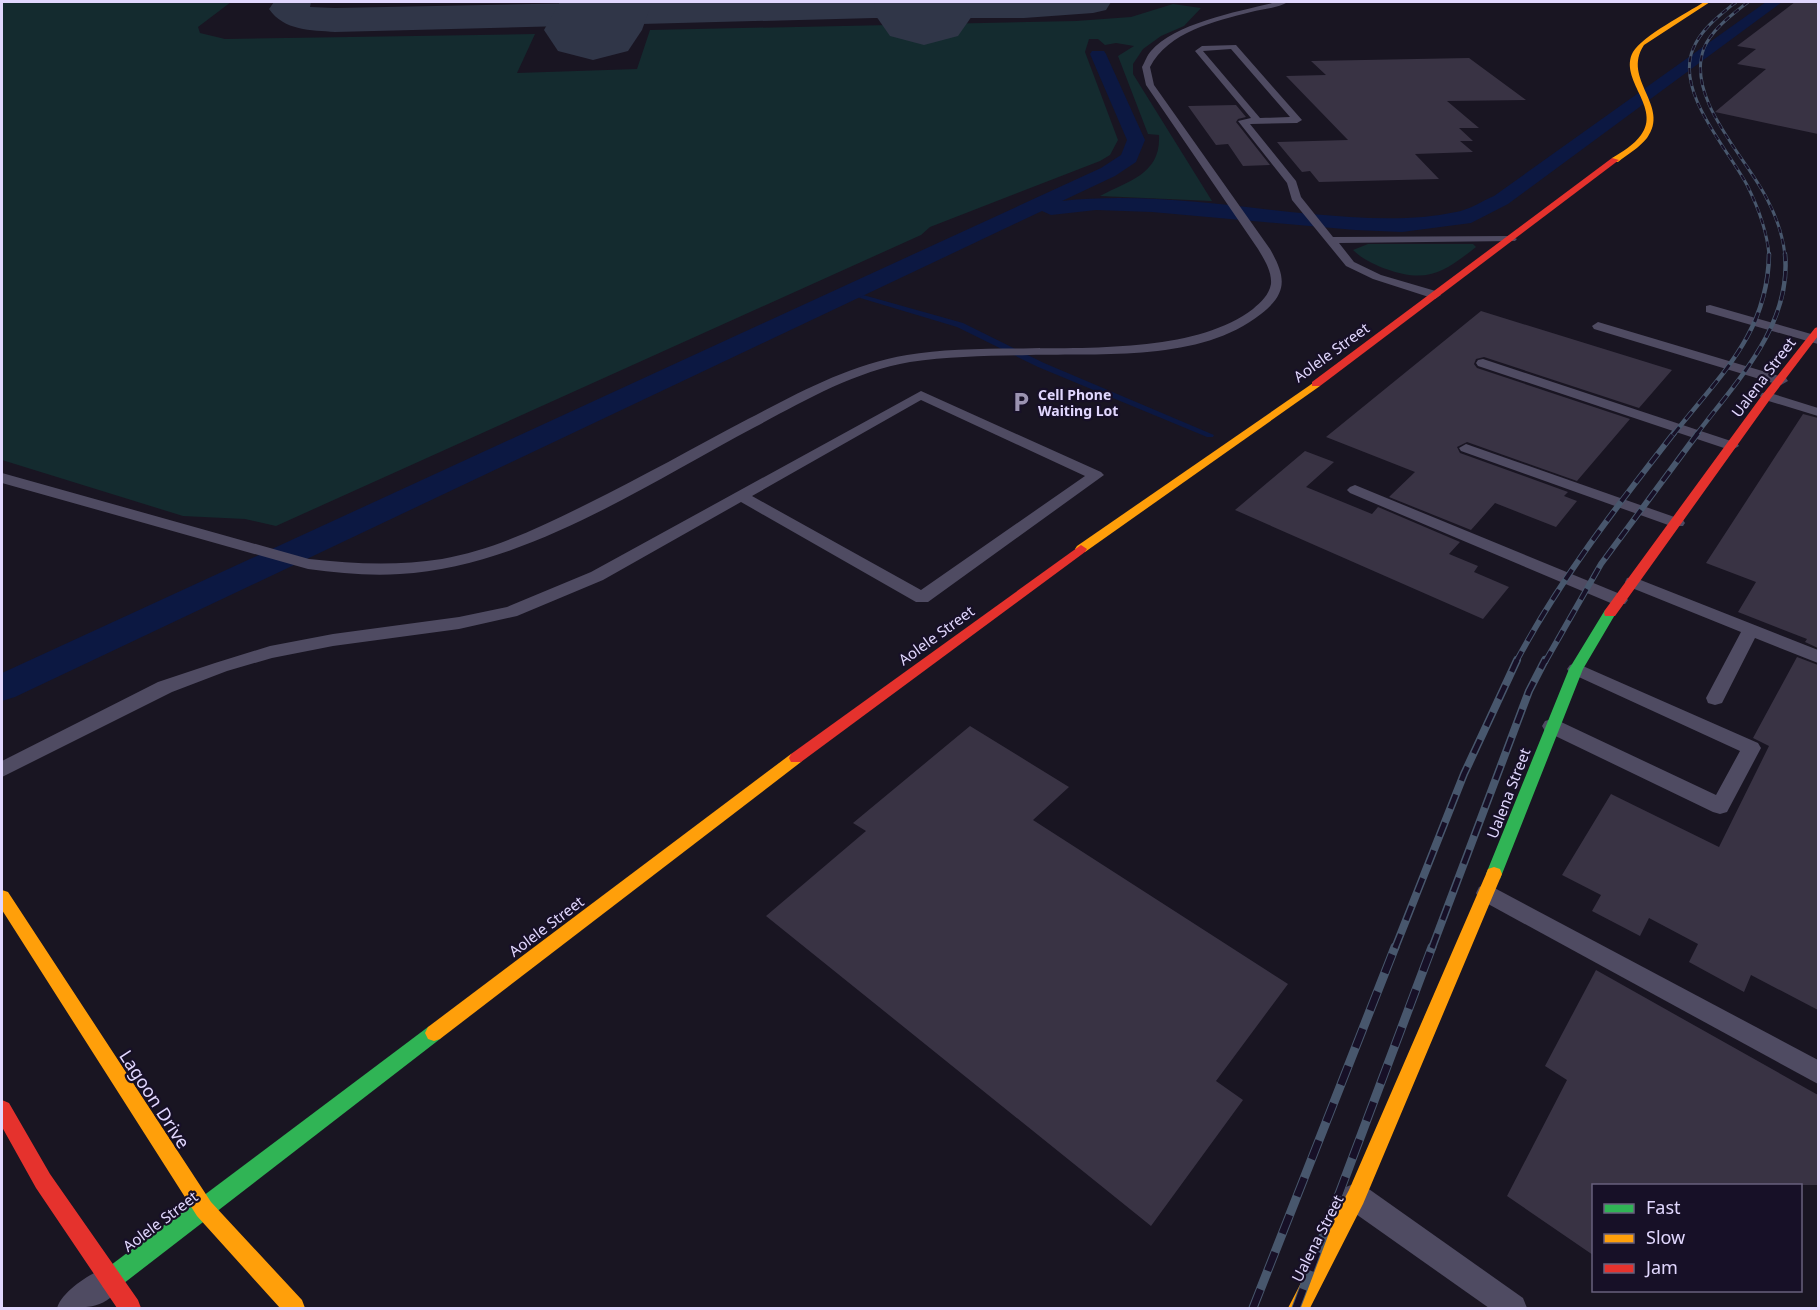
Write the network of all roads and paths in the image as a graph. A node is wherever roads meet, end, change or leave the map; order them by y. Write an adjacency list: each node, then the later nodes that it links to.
1 (1284, 2): 3 (lane)
2 (1706, 2): 6 (street, Aolele Street)
3 (1165, 42): 4 (lane); 18 (lane)
4 (1184, 43)
5 (1257, 120): 5 (lane); 7 (lane)
6 (1511, 239): 7 (lane); 8 (street, Aolele Street)
7 (1329, 240): 8 (lane)
8 (1435, 295): 35 (street, Aolele Street)
9 (1710, 309): 11 (lane)
10 (1598, 326): 13 (lane)
11 (1816, 336): 13 (street, Ualena Street)
12 (1483, 363): 16 (lane)
13 (1781, 381): 14 (street, Ualena Street)
14 (1767, 396): 15 (lane); 16 (street, Ualena Street)
15 (1818, 412)
16 (1732, 446): 21 (street, Ualena Street)
17 (1466, 448): 21 (lane)
18 (2, 478)
19 (1354, 490): 23 (lane)
20 (741, 496): 20 (lane); 29 (lane)
21 (1677, 523): 22 (street, Ualena Street)
22 (1633, 582): 23 (street, Ualena Street); 24 (lane)
23 (1619, 600): 26 (street, Ualena Street)
24 (1751, 630): 25 (lane); 27 (lane)
25 (1818, 657)
26 (1576, 669): 28 (street, Ualena Street); 28 (lane)
27 (1715, 698)
28 (1552, 726): 30 (street, Ualena Street)
29 (2, 770)
30 (1487, 893): 32 (lane); 34 (street, Ualena Street)
31 (2, 897): 35 (street, Lagoon Drive)
32 (1818, 1073)
33 (2, 1109): 36 (street)
34 (1356, 1197): 40 (street, Ualena Street); 41 (lane)
35 (204, 1209): 36 (street, Aolele Street); 39 (street, Lagoon Drive)
36 (111, 1279): 37 (lane); 38 (street)
37 (71, 1308)
38 (130, 1308)
39 (294, 1308)
40 (1299, 1308)
41 (1513, 1308)

